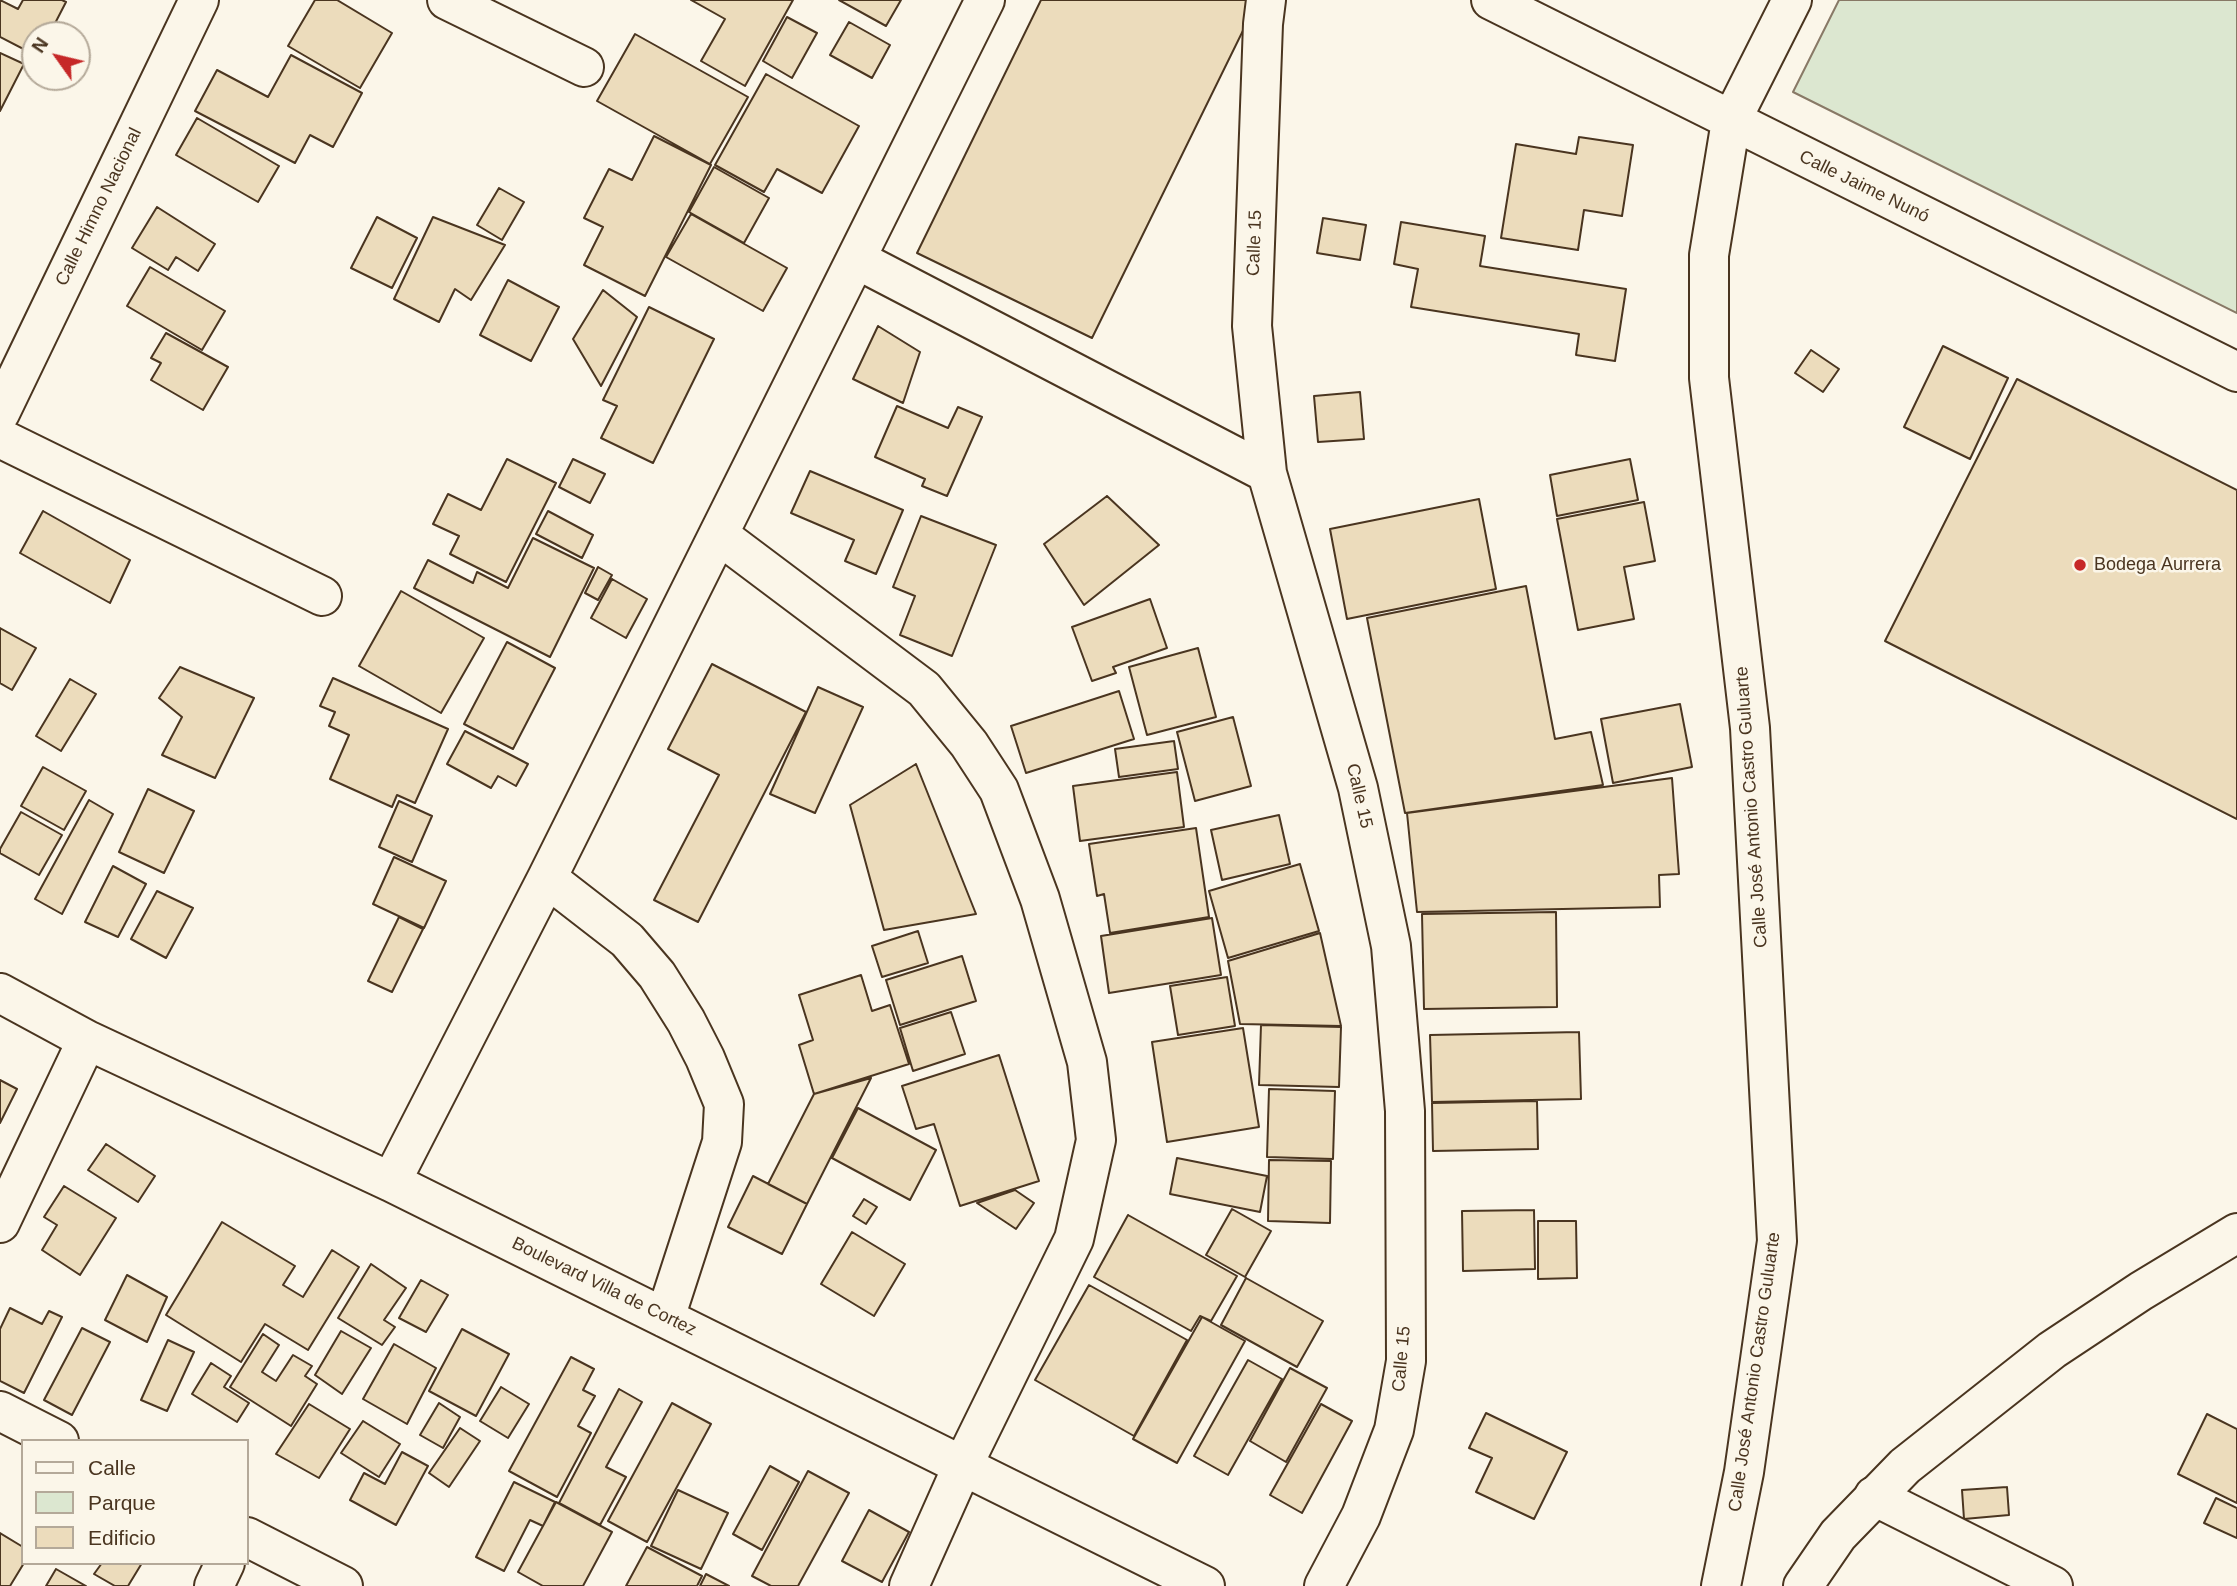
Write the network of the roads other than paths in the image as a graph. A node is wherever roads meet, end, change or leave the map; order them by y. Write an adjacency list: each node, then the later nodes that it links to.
1 (199, 0): 11 (street, Calle Himno Nacional)
2 (447, 0): 7 (street)
3 (985, 0): 9 (street)
4 (1266, 0): 13 (street, Calle 15)
5 (1491, 0): 8 (street, Calle Jaime Nunó)
6 (1792, 0): 8 (street, Calle José Antonio Castro Guluarte)
7 (584, 67)
8 (1731, 121): 10 (street, Calle Jaime Nunó); 34 (street, Calle José Antonio Castro Guluarte)
9 (856, 259): 13 (street); 14 (street)
10 (2237, 372)
11 (0, 413)
12 (0, 438): 15 (street)
13 (1268, 473): 33 (street, Calle 15)
14 (719, 536): 16 (street); 25 (street)
15 (322, 596)
16 (547, 878): 19 (street); 22 (street)
17 (0, 993): 18 (street, Boulevard Villa de Cortez)
18 (87, 1040): 19 (street, Boulevard Villa de Cortez); 20 (street)
19 (391, 1182): 22 (street, Boulevard Villa de Cortez)
20 (0, 1223)
21 (2237, 1233): 26 (street)
22 (665, 1318): 25 (street, Boulevard Villa de Cortez)
23 (0, 1411): 24 (street)
24 (55, 1439)
25 (963, 1465): 31 (street); 32 (street, Boulevard Villa de Cortez)
26 (1874, 1496): 35 (street); 36 (street)
27 (248, 1538): 30 (street)
28 (224, 1565): 29 (street)
29 (214, 1586)
30 (343, 1586)
31 (909, 1586)
32 (1205, 1586)
33 (1324, 1586)
34 (1721, 1586)
35 (1803, 1586)
36 (2053, 1586)

